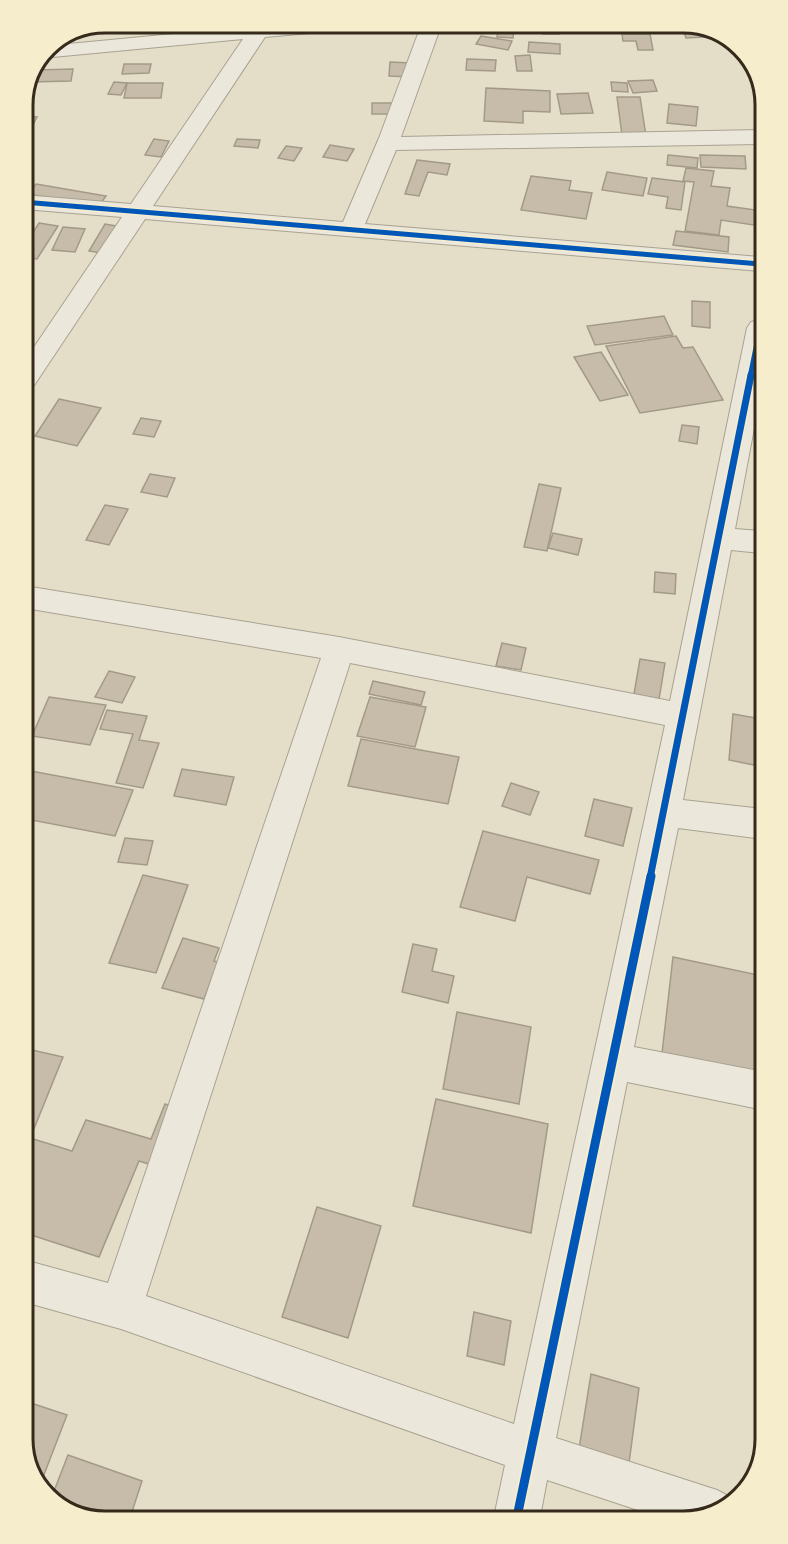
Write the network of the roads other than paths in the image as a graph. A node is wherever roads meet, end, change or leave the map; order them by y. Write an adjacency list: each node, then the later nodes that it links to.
1 (213, 33): 4 (street)
2 (254, 33): 8 (street)
3 (428, 33): 6 (street)
4 (58, 50)
5 (755, 137): 6 (street)
6 (387, 144): 9 (street)
7 (33, 203): 8 (street)
8 (136, 211): 9 (street); 12 (street)
9 (351, 230): 10 (street)
10 (755, 264)
11 (755, 352): 13 (street)
12 (33, 361)
13 (717, 538): 14 (street); 17 (street)
14 (755, 541)
15 (33, 608): 16 (street)
16 (339, 649): 17 (street); 23 (street)
17 (683, 716): 18 (street)
18 (664, 812): 19 (street); 20 (street)
19 (755, 823)
20 (613, 1060): 21 (street); 24 (street)
21 (755, 1089)
22 (33, 1283): 23 (street)
23 (121, 1308): 24 (street)
24 (531, 1452): 25 (street); 26 (street)
25 (703, 1508)
26 (518, 1511)

